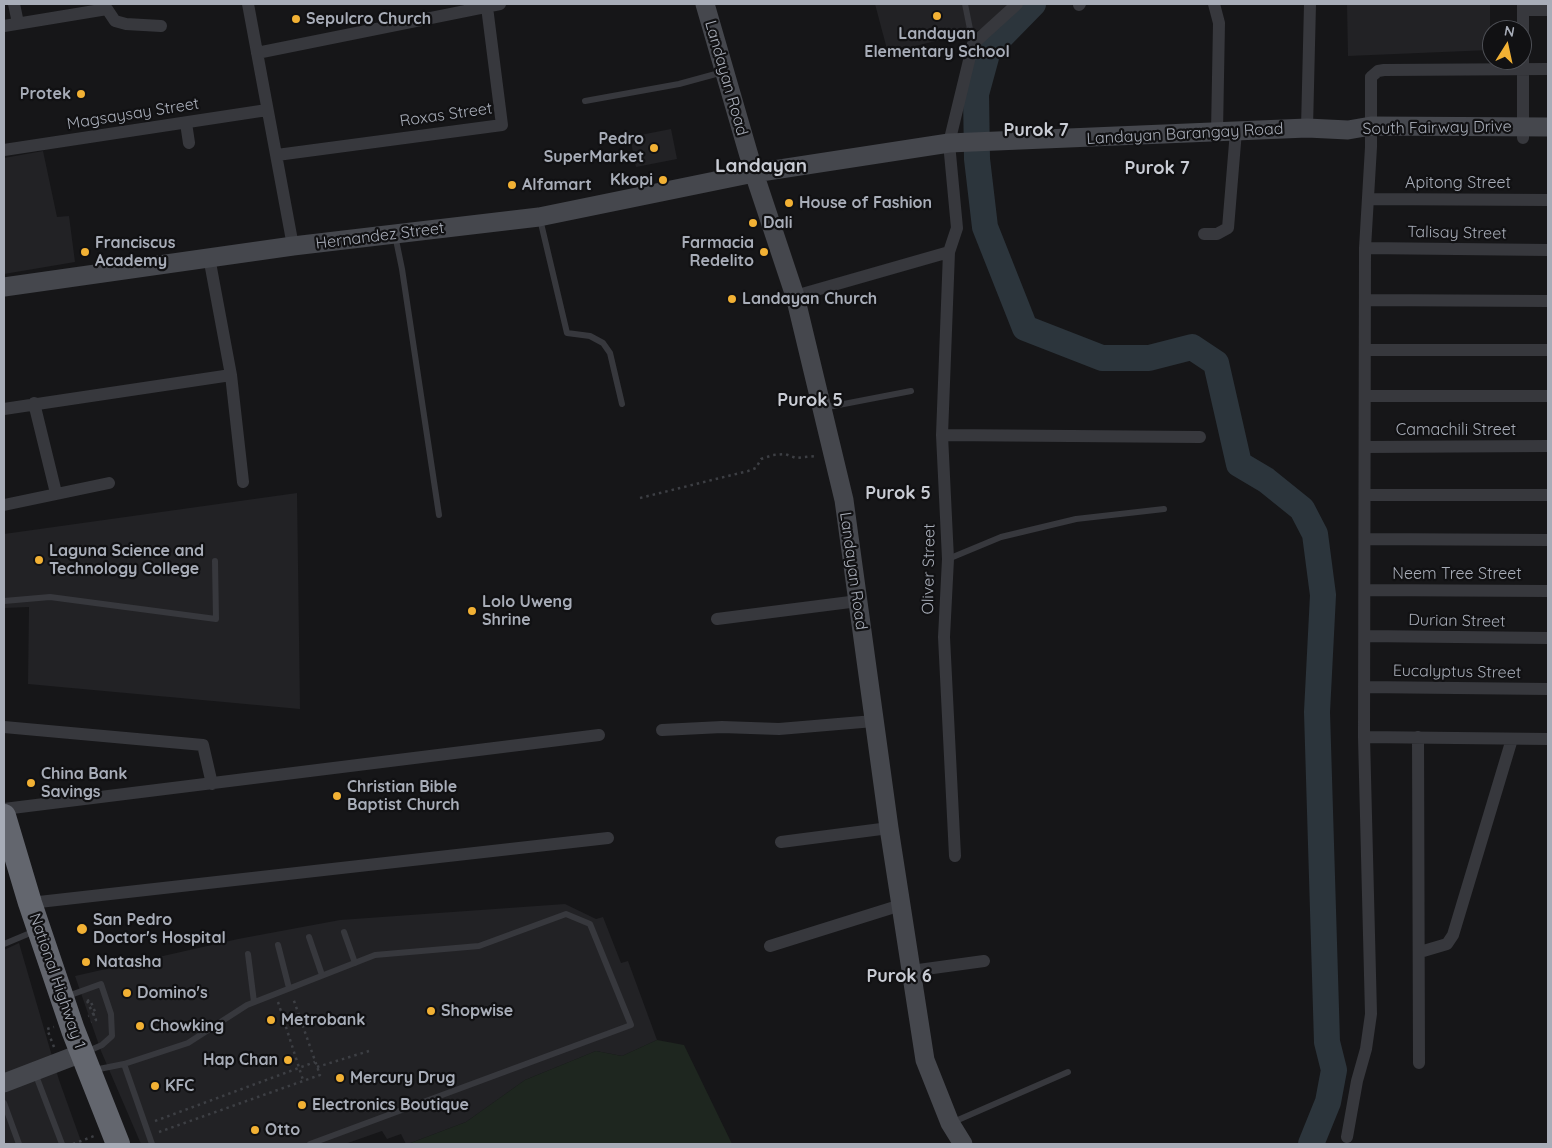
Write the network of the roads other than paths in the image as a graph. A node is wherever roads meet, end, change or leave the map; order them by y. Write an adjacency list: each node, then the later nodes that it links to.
1 (14, 4): 13 (street)
2 (248, 4): 17 (street)
3 (705, 4): 22 (street, Landayan Road)
4 (965, 4): 16 (lane)
5 (1017, 4): 16 (street)
6 (1214, 4): 30 (street)
7 (1310, 4): 27 (street)
8 (493, 5): 17 (street); 37 (street, Roxas Street)
9 (106, 6): 13 (street); 15 (street)
10 (1523, 7): 11 (street); 12 (street)
11 (1548, 10)
12 (1523, 20)
13 (18, 23): 14 (street)
14 (4, 26)
15 (160, 26)
16 (973, 44): 34 (street, Oliver Street)
17 (257, 53): 24 (street)
18 (1532, 69): 19 (street)
19 (1548, 69)
20 (1482, 70): 31 (street)
21 (1522, 70): 32 (street)
22 (724, 72): 23 (lane); 38 (street, Landayan Road)
23 (584, 101)
24 (267, 110): 25 (street, Magsaysay Street); 37 (street)
25 (186, 123): 35 (street); 36 (street, Magsaysay Street)
26 (1548, 127): 32 (street, South Fairway Drive)
27 (1307, 128): 28 (street, Landayan Barangay Road); 29 (street, Landayan Barangay Road)
28 (1348, 130): 31 (street, South Fairway Drive)
29 (1236, 131): 30 (street, Landayan Barangay Road); 43 (street)
30 (1217, 132): 34 (street, Landayan Barangay Road)
31 (1371, 132): 32 (street, South Fairway Drive); 39 (street)
32 (1523, 132): 33 (street, South Fairway Drive)
33 (1548, 138)
34 (949, 143): 38 (street, Landayan Barangay Road); 47 (street, Oliver Street)
35 (189, 144)
36 (4, 150)
37 (277, 155): 44 (street)
38 (754, 173): 41 (street, Hernandez Street); 50 (street, Landayan Road)
39 (1368, 199): 40 (street, Apitong Street); 45 (street)
40 (1548, 200)
41 (539, 217): 42 (street, Hernandez Street); 60 (lane)
42 (394, 234): 44 (street, Hernandez Street); 74 (lane)
43 (1204, 234)
44 (293, 246): 48 (street, Hernandez Street)
45 (1365, 248): 46 (street, Talisay Street); 51 (street)
46 (1548, 250)
47 (949, 252): 50 (street); 63 (street, Oliver Street)
48 (208, 257): 49 (street, Hernandez Street); 55 (street)
49 (4, 287)
50 (795, 296): 62 (street, Landayan Road)
51 (1365, 300): 52 (street); 53 (street)
52 (1548, 301)
53 (1365, 350): 54 (street); 57 (street)
54 (1548, 350)
55 (231, 375): 59 (street); 67 (street)
56 (911, 391): 62 (lane)
57 (1365, 396): 58 (street); 66 (street)
58 (1548, 396)
59 (34, 403): 61 (street); 69 (street)
60 (622, 404)
61 (4, 409)
62 (822, 409): 82 (street, Landayan Road)
63 (942, 435): 64 (street); 77 (street, Oliver Street)
64 (1200, 438)
65 (1548, 446): 66 (street, Camachili Street)
66 (1365, 447): 70 (street)
67 (243, 482)
68 (109, 483): 69 (street)
69 (56, 493): 72 (street)
70 (1365, 495): 71 (street); 75 (street)
71 (1548, 495)
72 (4, 504)
73 (1164, 509): 77 (lane)
74 (439, 515)
75 (1365, 539): 76 (street); 79 (street)
76 (1548, 540)
77 (948, 559): 102 (street, Oliver Street)
78 (215, 561): 81 (lane)
79 (1365, 590): 80 (street, Neem Tree Street); 84 (street)
80 (1548, 591)
81 (4, 601)
82 (858, 601): 83 (street); 88 (street, Landayan Road)
83 (717, 619)
84 (1365, 636): 85 (street, Durian Street); 86 (street)
85 (1548, 638)
86 (1364, 687): 87 (street, Eucalyptus Street); 92 (street)
87 (1548, 689)
88 (874, 721): 90 (street); 99 (street, Landayan Road)
89 (4, 727): 96 (street)
90 (662, 730)
91 (599, 736): 96 (street)
92 (1364, 736): 93 (street); 129 (street)
93 (1418, 737): 94 (street); 111 (street)
94 (1512, 739): 95 (street); 111 (street)
95 (1548, 739)
96 (212, 784): 97 (street)
97 (4, 809)
98 (4, 816): 103 (highway, National Highway 1)
99 (889, 828): 101 (street); 104 (street, Landayan Road)
100 (608, 838): 103 (street)
101 (781, 842)
102 (955, 856)
103 (30, 903): 105 (highway, National Highway 1)
104 (901, 905): 110 (street); 115 (street, Landayan Road)
105 (39, 930): 108 (lane); 118 (highway, National Highway 1)
106 (344, 932): 114 (lane)
107 (309, 938): 116 (lane)
108 (4, 944)
109 (278, 945): 117 (lane)
110 (770, 946)
111 (1420, 952): 121 (street)
112 (248, 954): 119 (lane)
113 (984, 961): 115 (street)
114 (355, 962): 116 (lane); 133 (lane)
115 (911, 971): 127 (street, Landayan Road)
116 (322, 975): 117 (lane)
117 (289, 988): 119 (lane)
118 (62, 998): 120 (highway, National Highway 1); 120 (lane)
119 (254, 1002): 122 (lane)
120 (85, 1062): 122 (lane); 123 (street); 128 (highway, National Highway 1)
121 (1419, 1063)
122 (124, 1064): 132 (lane)
123 (34, 1072): 125 (street); 131 (lane)
124 (1068, 1072): 127 (lane)
125 (4, 1083)
126 (4, 1103): 130 (lane)
127 (950, 1123): 134 (street, Landayan Road)
128 (115, 1137)
129 (1346, 1137)
130 (19, 1144)
131 (62, 1144)
132 (152, 1144)
133 (310, 1144)
134 (963, 1144)

